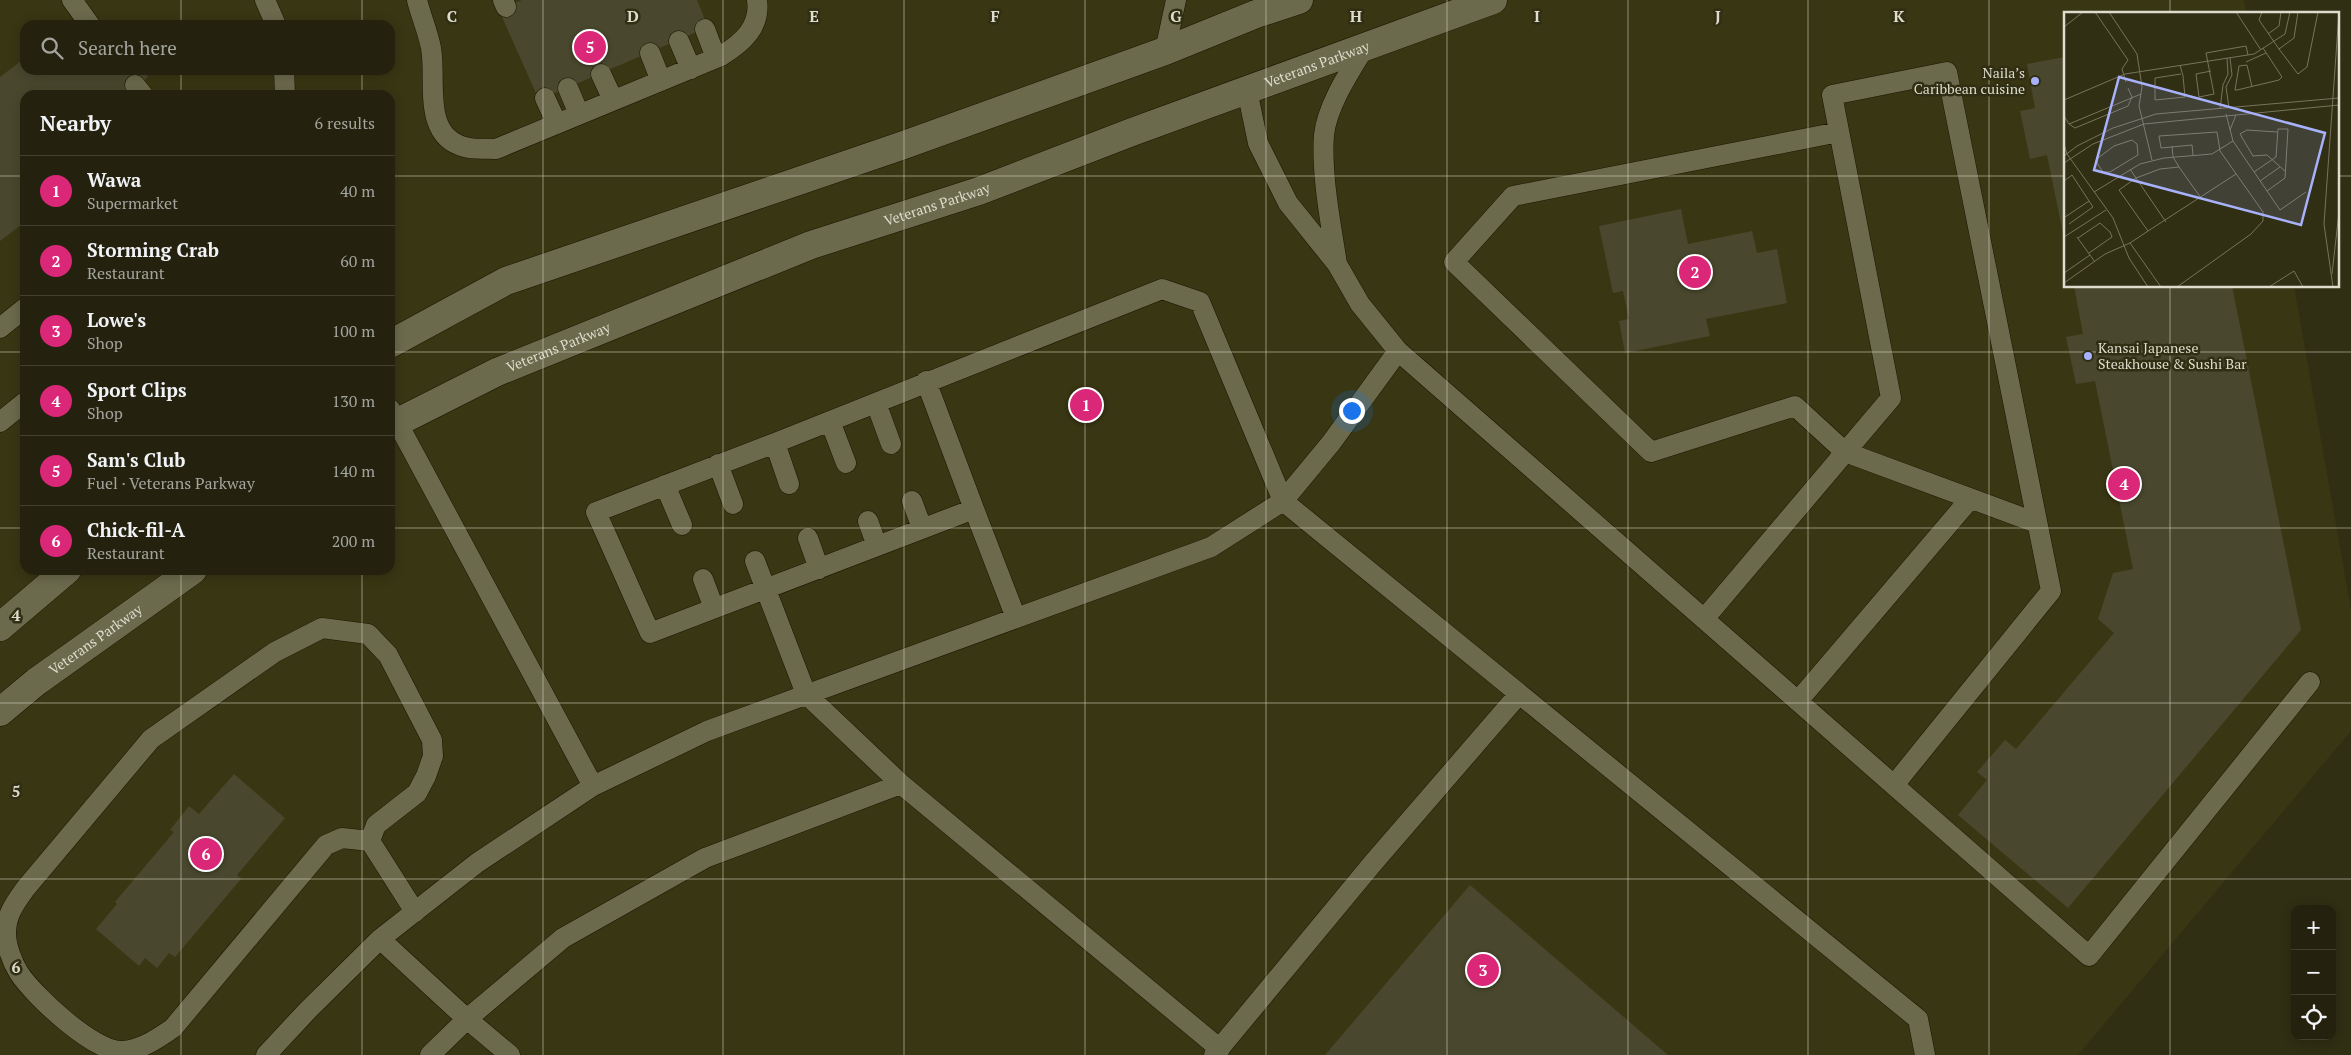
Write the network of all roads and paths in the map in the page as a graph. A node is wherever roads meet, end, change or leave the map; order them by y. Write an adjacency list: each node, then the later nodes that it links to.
1 (72, 0): 9 (lane)
2 (265, 0): 10 (lane)
3 (417, 0): 27 (lane)
4 (757, 0): 16 (lane)
5 (1176, 0): 14 (lane)
6 (1299, 0): 8 (main road)
7 (1493, 0): 13 (main road, Veterans Parkway)
8 (1252, 7): 14 (main road)
9 (86, 20)
10 (274, 20)
11 (704, 29): 16 (lane)
12 (679, 41): 17 (lane)
13 (1366, 45): 23 (main road, Veterans Parkway); 29 (lane)
14 (1165, 51): 32 (main road)
15 (650, 53): 20 (lane)
16 (716, 58): 17 (lane)
17 (691, 68): 20 (lane)
18 (601, 74): 25 (lane)
19 (284, 75): 22 (lane)
20 (661, 81): 25 (lane)
21 (568, 88): 26 (lane)
22 (285, 90)
23 (1247, 90): 29 (lane); 37 (main road, Veterans Parkway)
24 (546, 98): 27 (lane)
25 (613, 100): 26 (lane)
26 (579, 114): 27 (lane)
27 (557, 124)
28 (1839, 132): 43 (lane); 43 (lane); 54 (lane)
29 (1337, 264): 33 (lane)
30 (20, 312): 31 (lane)
31 (0, 328)
32 (395, 341)
33 (1398, 351): 50 (lane); 67 (lane)
34 (926, 382): 35 (lane); 50 (lane); 52 (lane)
35 (876, 403): 38 (lane); 42 (lane)
36 (20, 406): 39 (lane)
37 (395, 418)
38 (830, 421): 41 (lane); 44 (lane)
39 (0, 422)
40 (395, 423): 76 (lane)
41 (775, 444): 45 (lane); 46 (lane)
42 (891, 444)
43 (1845, 452): 48 (lane); 67 (lane)
44 (846, 463)
45 (718, 464): 47 (lane); 51 (lane)
46 (789, 484)
47 (666, 485): 55 (lane); 65 (lane)
48 (1970, 499): 54 (lane); 72 (lane)
49 (912, 501): 56 (lane)
50 (1283, 501): 66 (lane); 71 (lane)
51 (733, 504)
52 (974, 509): 56 (lane); 66 (lane)
53 (868, 521): 58 (lane)
54 (2037, 523): 75 (lane)
55 (682, 525)
56 (922, 528): 58 (lane)
57 (808, 538): 60 (lane)
58 (878, 546): 60 (lane)
59 (755, 561): 64 (lane)
60 (819, 569): 64 (lane)
61 (61, 575): 68 (main road)
62 (186, 575): 73 (main road, Veterans Parkway)
63 (703, 579): 65 (lane)
64 (766, 589): 65 (lane); 70 (lane)
65 (714, 608)
66 (1016, 618): 70 (lane)
67 (1704, 619): 72 (lane)
68 (0, 627)
69 (2310, 682): 75 (lane)
70 (806, 694): 74 (lane); 76 (lane)
71 (1519, 694): 82 (lane); 86 (lane)
72 (1798, 701): 75 (lane)
73 (0, 712)
74 (901, 784): 80 (lane); 82 (lane)
75 (1894, 785)
76 (593, 786): 78 (lane)
77 (370, 841): 78 (lane); 81 (lane); 81 (lane)
78 (415, 912): 79 (lane)
79 (380, 939): 80 (lane); 83 (lane)
80 (467, 1019): 84 (lane); 85 (lane)
81 (110, 1052)
82 (1217, 1052)
83 (266, 1055)
84 (430, 1055)
85 (510, 1055)
86 (1925, 1055)

